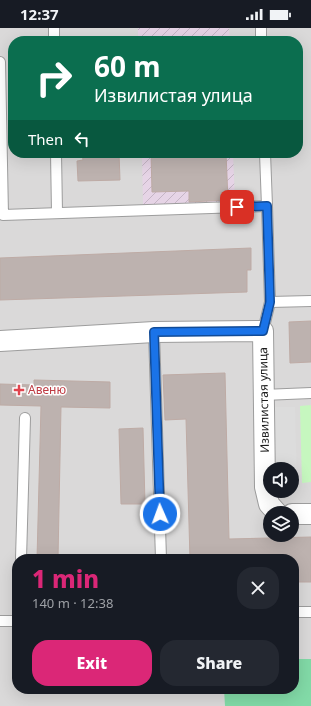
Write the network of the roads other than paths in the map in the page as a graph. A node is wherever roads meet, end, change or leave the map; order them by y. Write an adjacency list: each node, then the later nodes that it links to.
1 (0, 62): 5 (lane)
2 (56, 158): 5 (lane)
3 (265, 158): 4 (lane)
4 (267, 206): 5 (lane); 7 (lane)
5 (57, 212)
6 (311, 301): 7 (lane)
7 (270, 302): 8 (lane)
8 (263, 331): 9 (street, Извилистая улица); 12 (street, Извилистая улица)
9 (154, 332): 10 (street, Извилистая улица); 18 (lane)
10 (0, 341)
11 (311, 392): 12 (lane)
12 (263, 394): 14 (street, Извилистая улица)
13 (25, 418): 17 (lane)
14 (271, 506)
15 (299, 514): 16 (street)
16 (311, 514)
17 (21, 554)
18 (161, 554)
19 (299, 612): 20 (lane)
20 (311, 612)
21 (0, 621): 22 (lane)
22 (12, 621)

